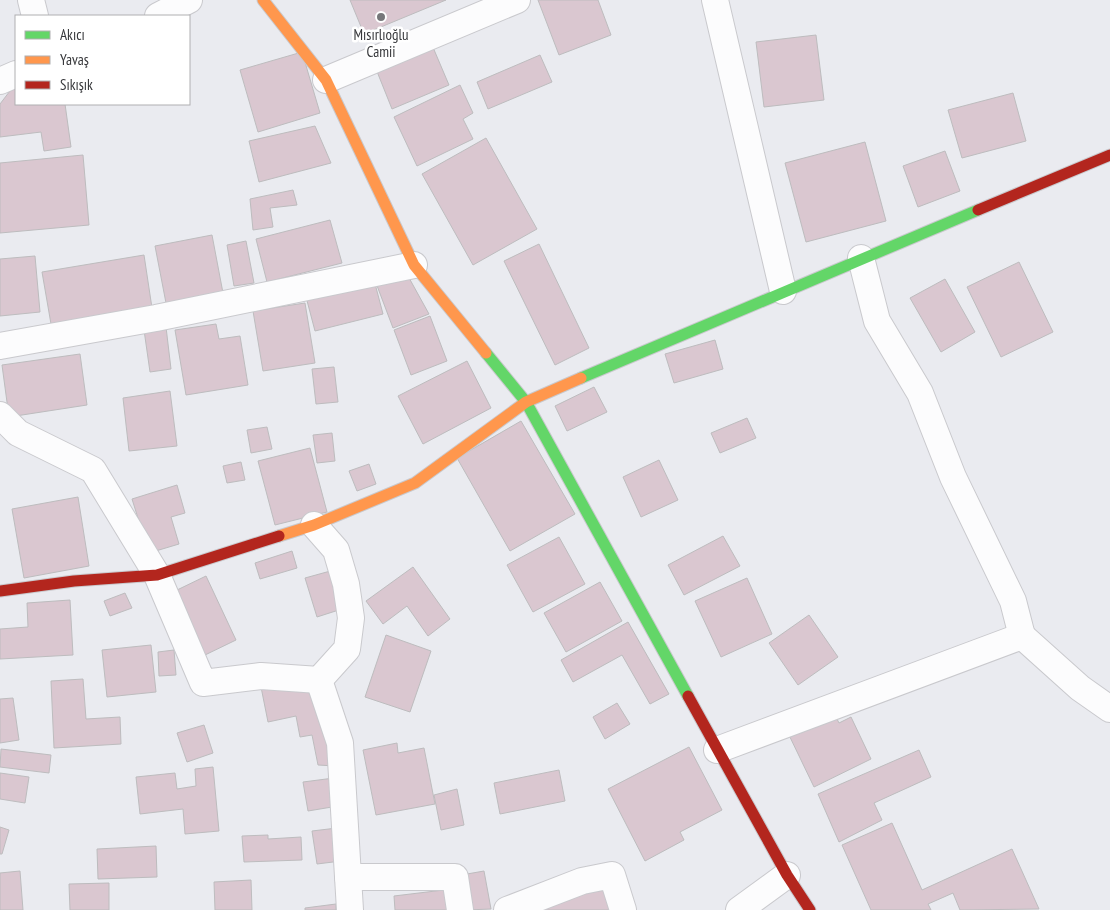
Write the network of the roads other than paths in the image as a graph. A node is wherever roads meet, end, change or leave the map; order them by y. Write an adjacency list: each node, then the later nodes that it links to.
1 (32, 0): 6 (street)
2 (189, 0): 7 (street)
3 (263, 0): 9 (street)
4 (517, 0): 9 (street)
5 (714, 0): 14 (street)
6 (35, 15)
7 (160, 15)
8 (15, 74): 10 (street)
9 (326, 80): 13 (street)
10 (0, 81)
11 (1110, 155): 12 (street)
12 (861, 258): 14 (street); 21 (street)
13 (414, 265): 15 (street); 16 (street)
14 (783, 291): 16 (street)
15 (0, 346)
16 (526, 402): 18 (street); 24 (street)
17 (0, 415): 19 (street)
18 (314, 525): 19 (street); 22 (street)
19 (157, 575): 20 (street); 22 (street)
20 (0, 591)
21 (1022, 636): 23 (street); 24 (street)
22 (319, 680): 26 (street)
23 (1110, 708)
24 (717, 750): 25 (street)
25 (787, 875): 31 (street); 32 (street)
26 (348, 877): 27 (street); 28 (street)
27 (350, 910)
28 (460, 910)
29 (507, 910): 30 (street)
30 (623, 910)
31 (739, 910)
32 (810, 910)

